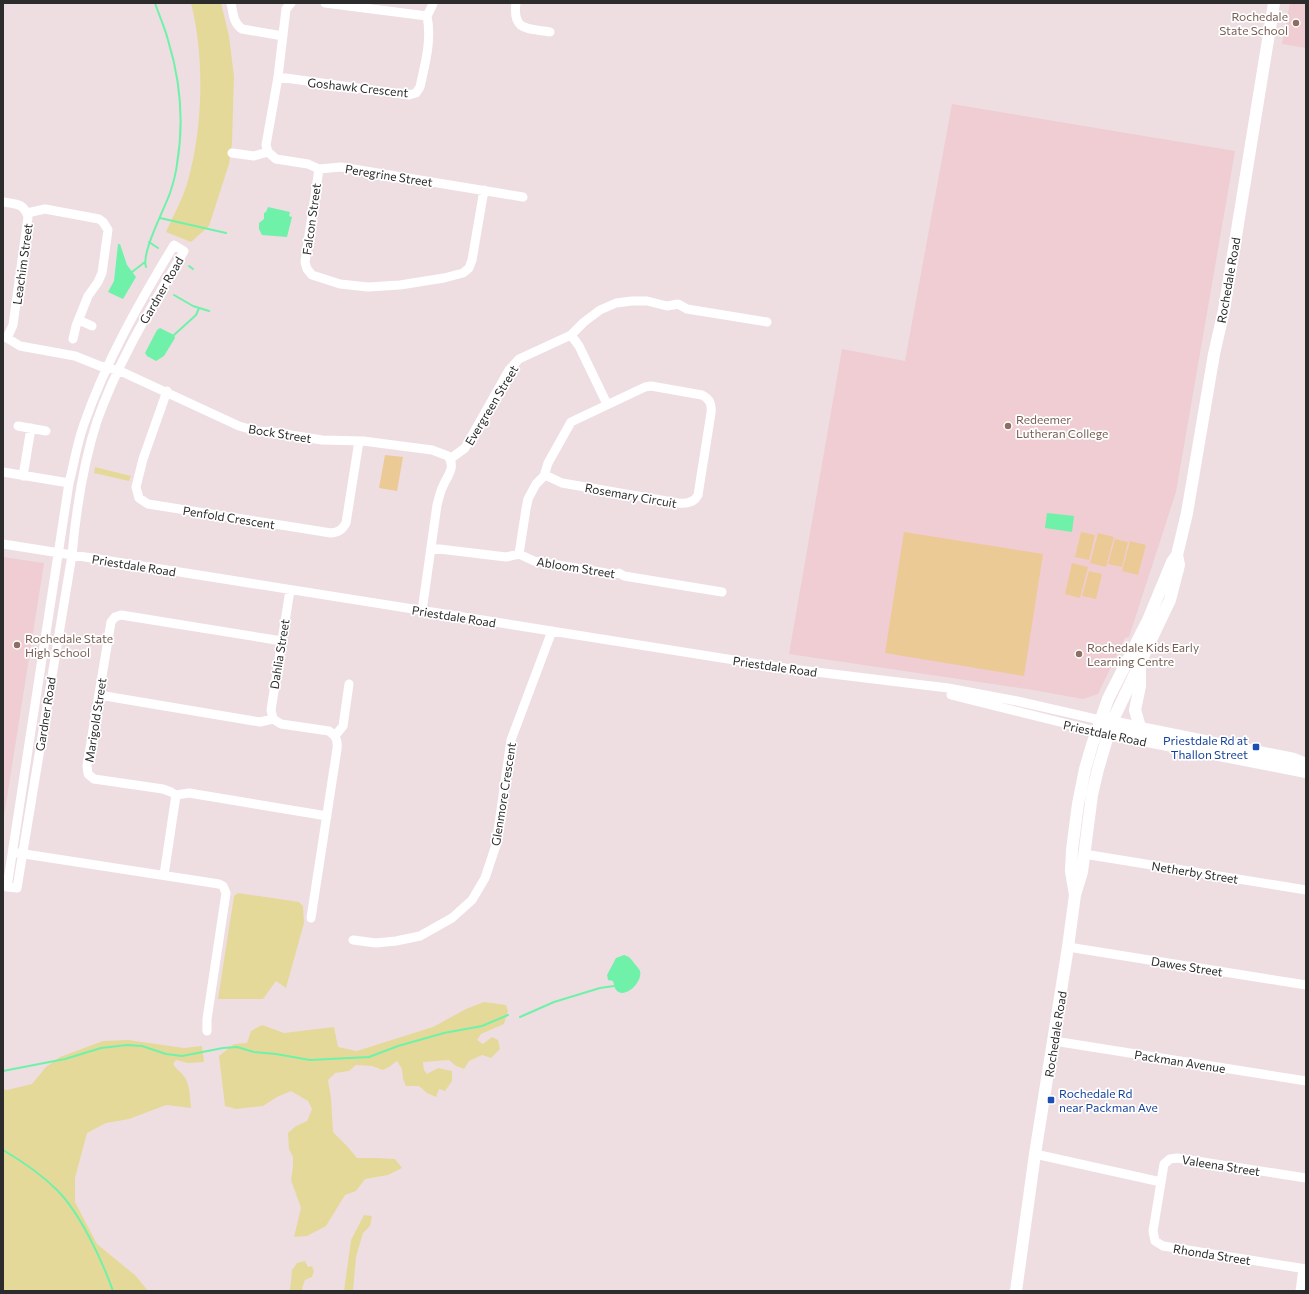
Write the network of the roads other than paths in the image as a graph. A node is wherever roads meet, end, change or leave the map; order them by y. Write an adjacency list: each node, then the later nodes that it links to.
1 (231, 3): 9 (street)
2 (290, 3): 9 (street)
3 (325, 3): 7 (street)
4 (433, 3): 7 (street)
5 (516, 3): 8 (street)
6 (1274, 3): 42 (main road, Rochedale Road)
7 (427, 16): 10 (street, Goshawk Crescent)
8 (550, 32)
9 (283, 36): 10 (street)
10 (278, 77): 11 (street)
11 (268, 152): 12 (street); 13 (street, Peregrine Street)
12 (232, 153)
13 (319, 169): 14 (street, Peregrine Street); 14 (street, Falcon Street)
14 (484, 190): 15 (street, Peregrine Street)
15 (523, 197)
16 (3, 202): 17 (street)
17 (27, 213): 18 (street); 22 (street, Leachim Street)
18 (78, 320): 20 (street); 23 (street)
19 (768, 322): 21 (street, Evergreen Street)
20 (92, 326)
21 (571, 335): 27 (street); 32 (street, Evergreen Street)
22 (5, 337): 24 (street, Bock Street)
23 (73, 339)
24 (106, 367): 25 (street, Bock Street); 25 (street, Gardner Road); 36 (street, Gardner Road)
25 (118, 370): 26 (street, Bock Street); 41 (street, Gardner Road)
26 (167, 391): 31 (street, Bock Street); 31 (street, Penfold Crescent)
27 (607, 404): 34 (street, Rosemary Circuit); 34 (street, Rosemary Circuit)
28 (18, 426): 29 (street)
29 (31, 428): 30 (street); 35 (street)
30 (46, 431)
31 (359, 441): 32 (street, Bock Street)
32 (450, 459): 38 (street)
33 (3, 472): 35 (street)
34 (545, 475): 40 (street, Rosemary Circuit)
35 (23, 476): 36 (street)
36 (69, 483): 39 (street, Gardner Road)
37 (3, 544): 39 (street, Priestdale Road)
38 (431, 548): 40 (street, Abloom Street); 45 (street)
39 (58, 553): 41 (street, Priestdale Road); 61 (street, Gardner Road)
40 (519, 554): 44 (street, Abloom Street)
41 (72, 555): 43 (street, Priestdale Road); 62 (street, Gardner Road)
42 (1177, 555): 48 (main road, Rochedale Road); 53 (main road, Rochedale Road)
43 (290, 590): 45 (street, Priestdale Road); 47 (street, Dahlia Street)
44 (722, 592)
45 (422, 611): 46 (street, Priestdale Road)
46 (552, 631): 53 (street, Priestdale Road); 68 (street, Glenmore Crescent)
47 (282, 641): 50 (street, Marigold Street); 51 (street, Dahlia Street)
48 (1140, 663): 52 (main road, Rochedale Road); 54 (main road)
49 (349, 684): 56 (street)
50 (99, 695): 51 (street); 59 (street, Marigold Street)
51 (273, 718): 56 (street)
52 (1112, 722): 53 (main road, Priestdale Road); 54 (main road, Priestdale Road); 55 (main road, Rochedale Road)
53 (1098, 725): 55 (main road, Priestdale Road); 66 (main road, Rochedale Road)
54 (1140, 727): 57 (main road, Priestdale Road)
55 (1108, 734): 58 (main road, Priestdale Road); 63 (main road, Rochedale Road)
56 (335, 736): 60 (street)
57 (1306, 764)
58 (1306, 772)
59 (176, 795): 60 (street); 64 (street)
60 (327, 816): 67 (street)
61 (13, 852): 62 (street); 62 (street, Gardner Road)
62 (22, 853): 64 (street)
63 (1084, 854): 65 (street, Netherby Street); 66 (main road, Rochedale Road)
64 (164, 875): 71 (street)
65 (1306, 890)
66 (1075, 895): 69 (main road, Rochedale Road)
67 (311, 918)
68 (353, 940)
69 (1068, 947): 70 (street, Dawes Street); 72 (main road, Rochedale Road)
70 (1306, 985)
71 (207, 1031)
72 (1054, 1041): 73 (street, Packman Avenue); 74 (main road, Rochedale Road)
73 (1306, 1081)
74 (1035, 1154): 76 (street); 78 (main road, Rochedale Road)
75 (1306, 1178): 76 (street, Valeena Street)
76 (1161, 1182): 77 (street, Rhonda Street)
77 (1305, 1269): 79 (street)
78 (1016, 1291)
79 (1300, 1291)

